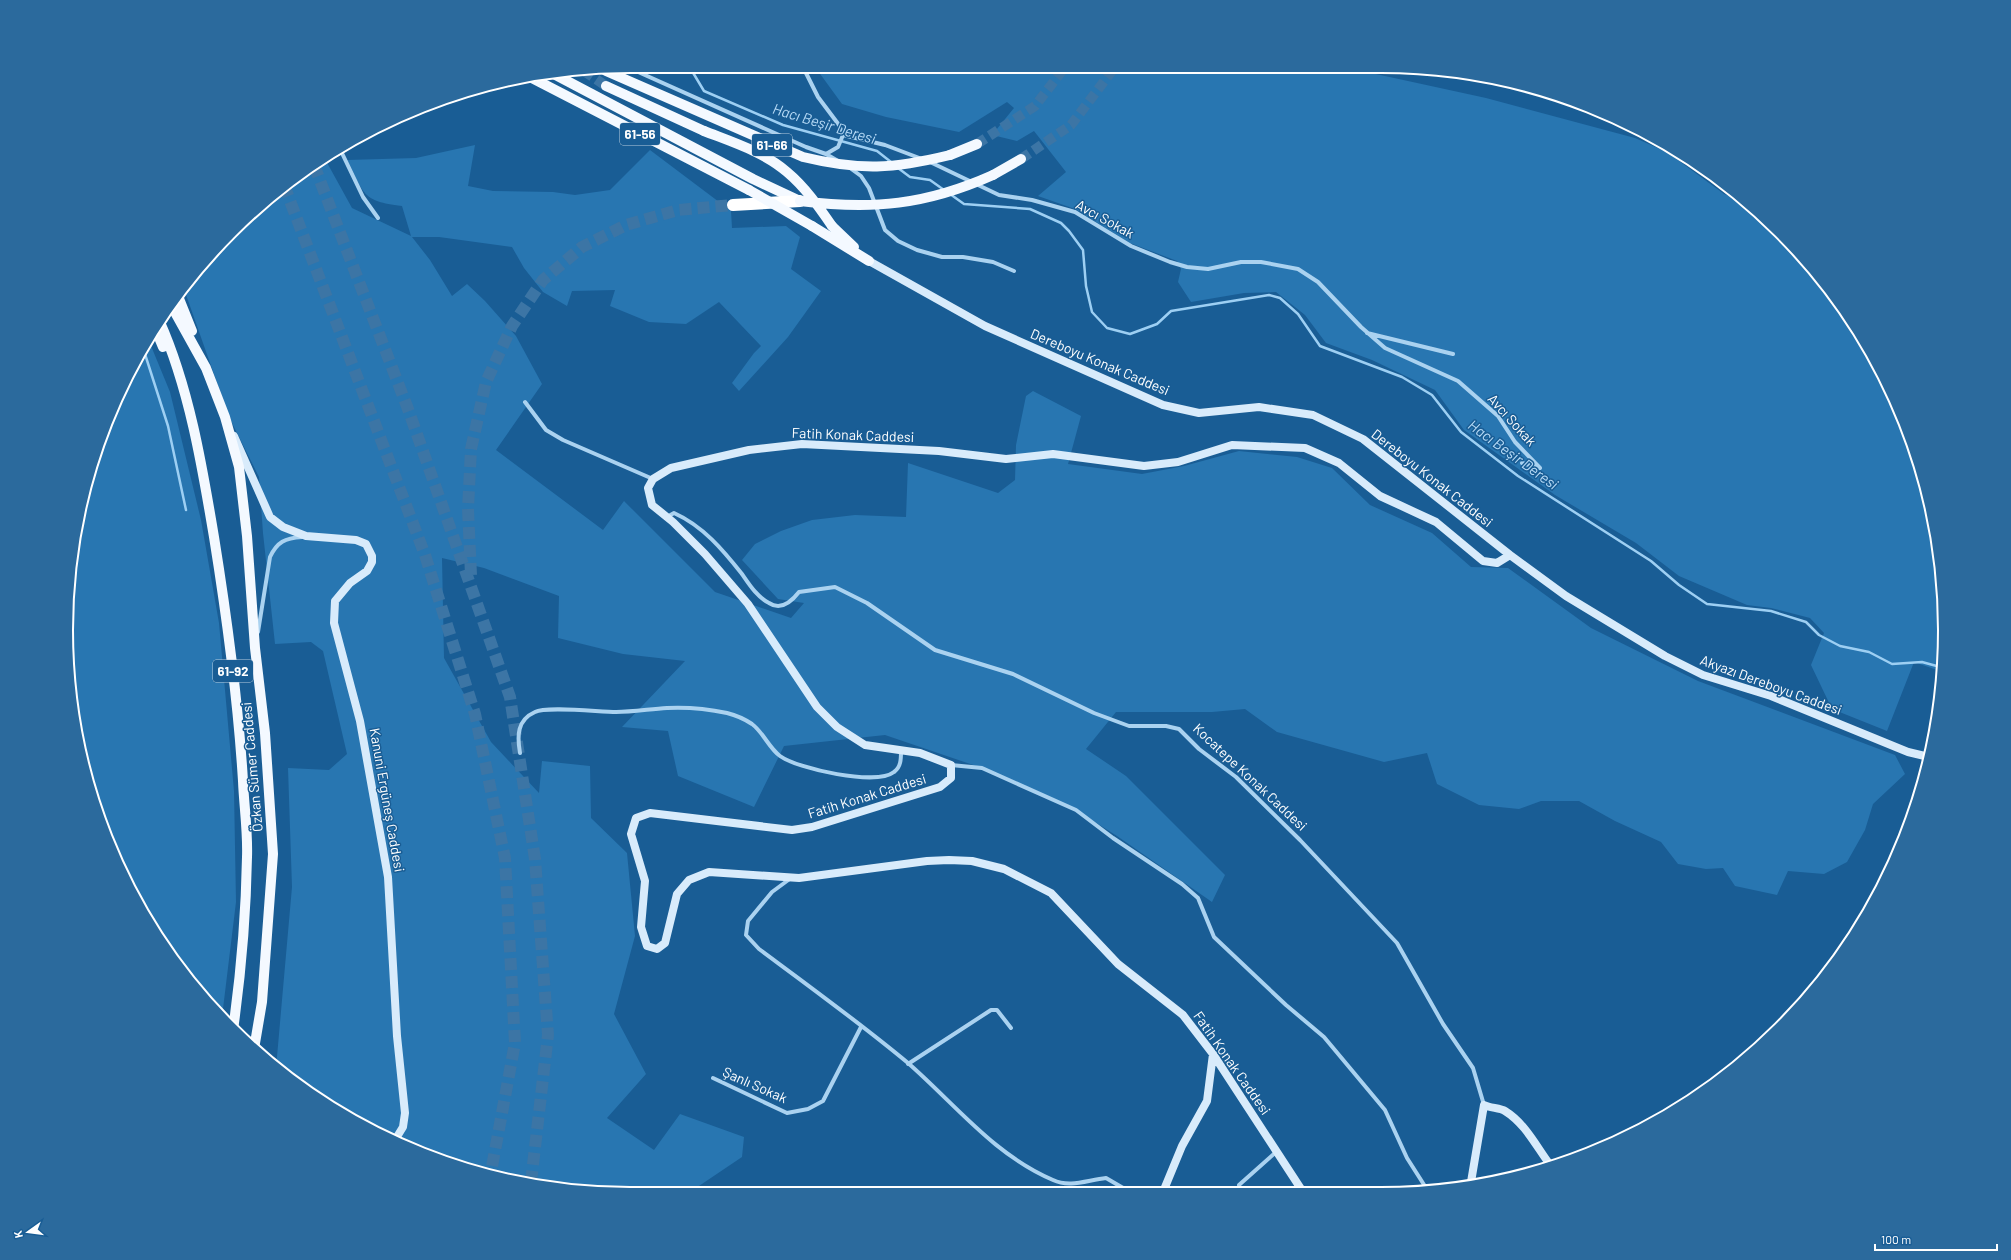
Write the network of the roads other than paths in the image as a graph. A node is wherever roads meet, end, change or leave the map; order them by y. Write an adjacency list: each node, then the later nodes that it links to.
1 (617, 73): 4 (main road, 61-66, bridge)
2 (623, 73): 4 (highway, bridge)
3 (806, 73): 8 (street)
4 (634, 77): 9 (main road, 61-66, bridge); 11 (street)
5 (561, 78): 13 (main road, 61-66)
6 (539, 81): 16 (main road, 61-56, bridge)
7 (606, 86): 16 (main road, 61-56, bridge)
8 (843, 135): 11 (street); 21 (street, Avcı Sokak)
9 (977, 144)
10 (342, 154): 15 (street)
11 (826, 154): 17 (street)
12 (1021, 159): 13 (main road, 61-66, bridge)
13 (800, 201): 14 (highway)
14 (733, 205)
15 (378, 218)
16 (869, 261): 32 (main road, Dereboyu Konak Caddesi / 61-56)
17 (1014, 271)
18 (180, 302): 24 (main road, Özkan Sümer Caddesi)
19 (174, 311): 24 (main road, Özkan Sümer Caddesi / 61-92)
20 (163, 328): 26 (main road, Özkan Sümer Caddesi / 61-92)
21 (1367, 333): 23 (street); 28 (street, Avcı Sokak)
22 (158, 335): 26 (main road, Özkan Sümer Caddesi / 61-92)
23 (1453, 354)
24 (206, 368): 27 (main road, Özkan Sümer Caddesi / 61-92)
25 (525, 402): 29 (street)
26 (188, 406): 39 (main road, Özkan Sümer Caddesi / 61-92)
27 (225, 417): 31 (main road, Kanuni Ergüneş Caddesi); 33 (main road, Özkan Sümer Caddesi / 61-92)
28 (1522, 463)
29 (653, 479): 30 (main road, Fatih Konak Caddesi); 32 (main road, Fatih Konak Caddesi)
30 (666, 517): 34 (main road, Fatih Konak Caddesi); 46 (street, Kocatepe Konak Caddesi)
31 (306, 536): 33 (street); 47 (main road, Kanuni Ergüneş Caddesi)
32 (1510, 555): 36 (main road, Akyazı Dereboyu Caddesi)
33 (255, 648): 42 (main road, Özkan Sümer Caddesi / 61-92)
34 (901, 750): 35 (street); 37 (main road, Fatih Konak Caddesi)
35 (520, 753)
36 (1923, 756)
37 (951, 765): 38 (main road, Fatih Konak Caddesi); 52 (street)
38 (791, 878): 40 (street); 43 (main road, Fatih Konak Caddesi)
39 (234, 1022)
40 (862, 1027): 44 (street); 45 (street, Şanlı Sokak)
41 (1011, 1028): 44 (street)
42 (255, 1042)
43 (1213, 1054): 48 (main road, Fatih Konak Caddesi); 54 (main road)
44 (908, 1064): 53 (street)
45 (713, 1078)
46 (1484, 1105): 49 (main road); 50 (main road, Kocatepe Konak Caddesi)
47 (397, 1136)
48 (1277, 1152): 51 (street); 55 (main road, Fatih Konak Caddesi)
49 (1547, 1161)
50 (1471, 1179)
51 (1239, 1185)
52 (1424, 1185)
53 (1121, 1187)
54 (1166, 1187)
55 (1300, 1187)

